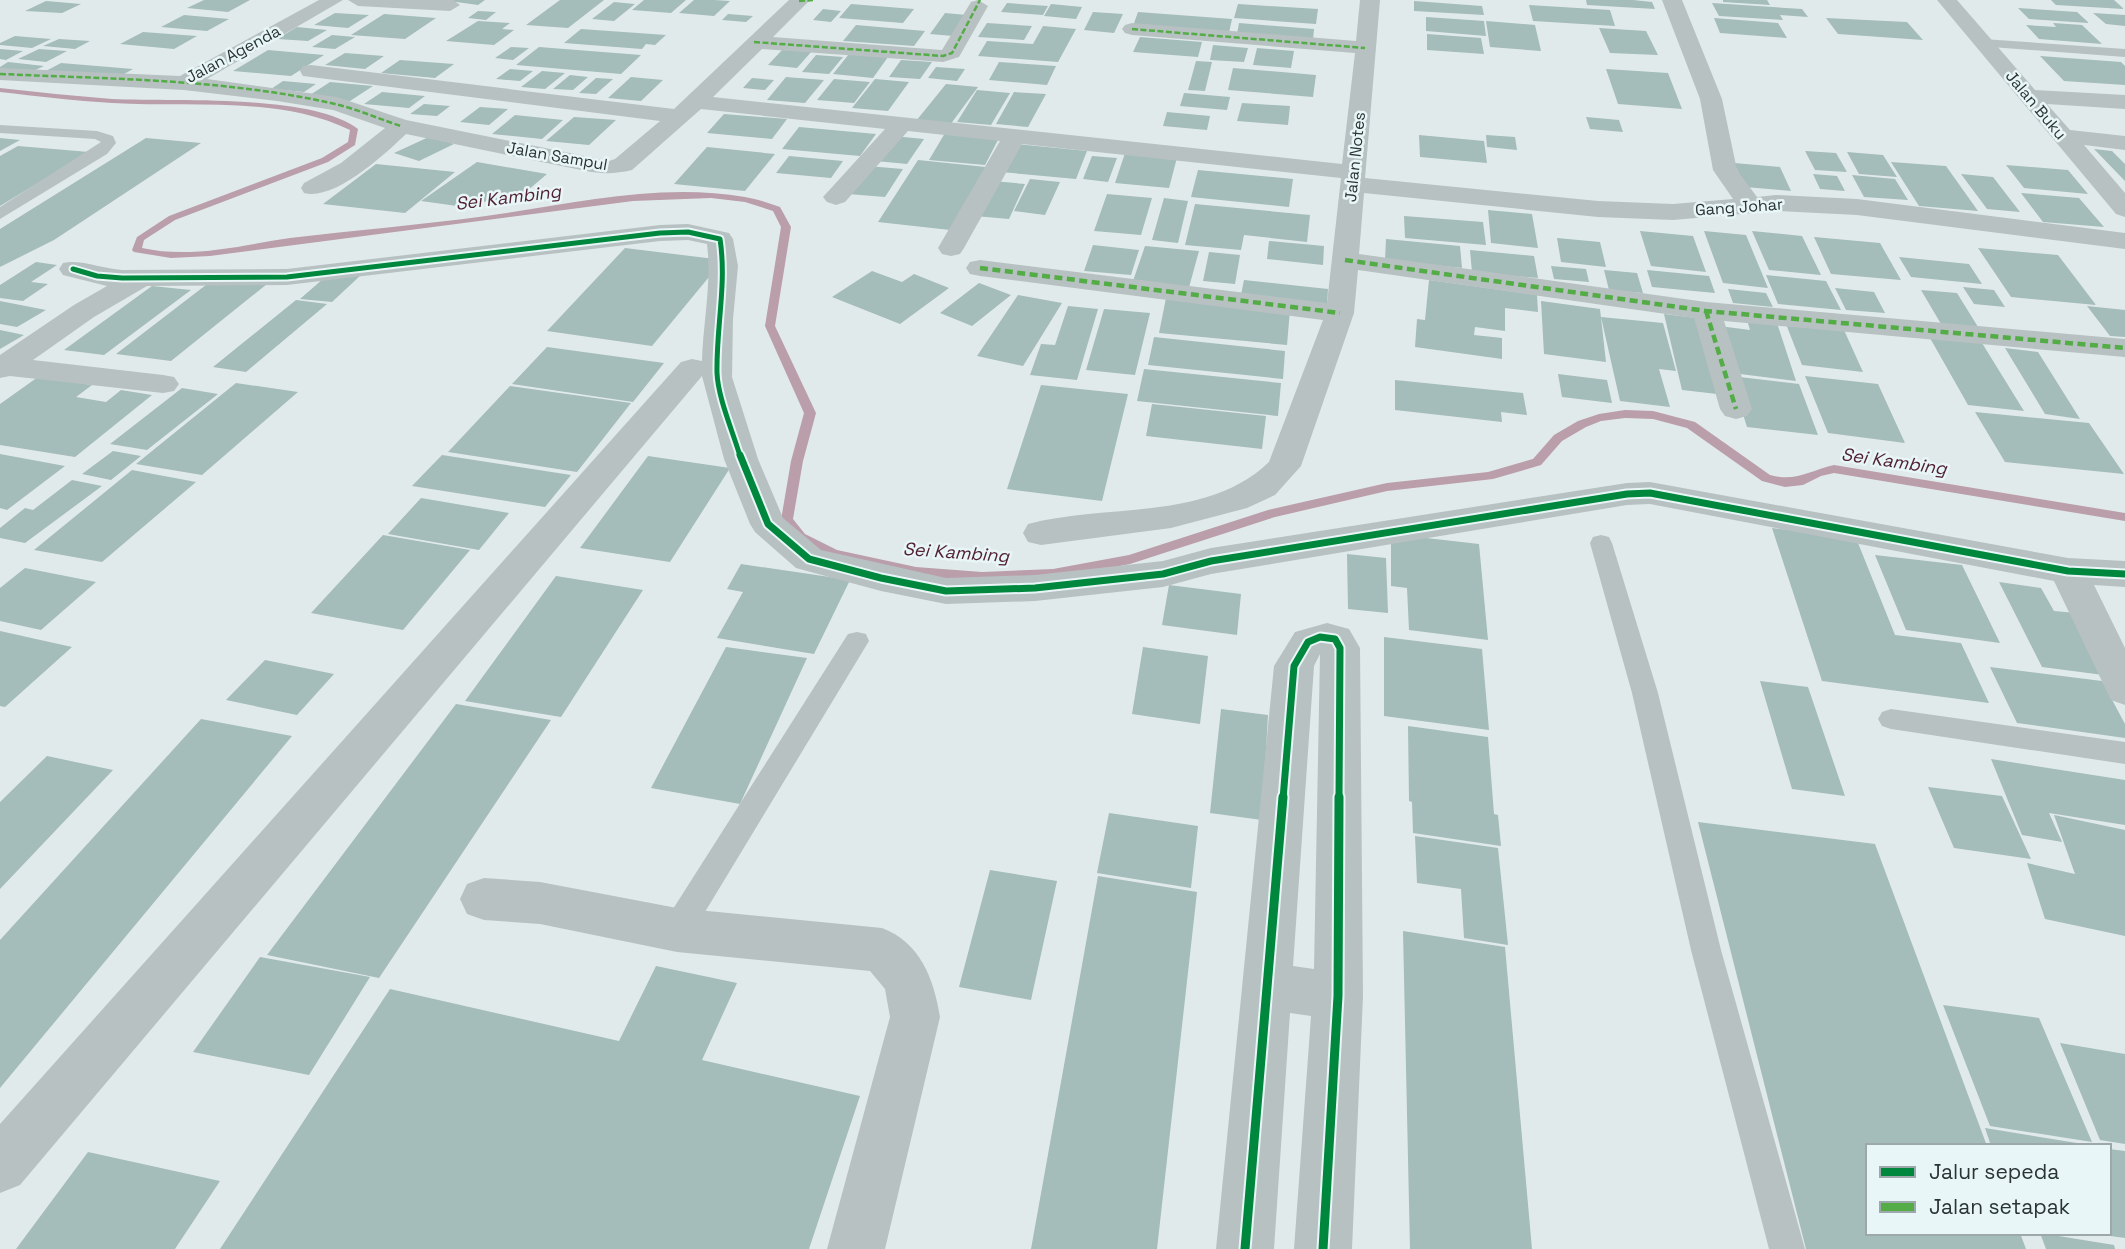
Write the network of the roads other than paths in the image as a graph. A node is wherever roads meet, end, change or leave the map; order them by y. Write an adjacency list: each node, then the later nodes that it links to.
1 (332, 0): 16 (street, Jalan Agenda)
2 (358, 0): 7 (street)
3 (794, 0): 10 (street, Jalan Sampul)
4 (1370, 0): 12 (street, Jalan Notes)
5 (1672, 0): 29 (street)
6 (1947, 0): 11 (street, Jalan Buku)
7 (450, 5)
8 (978, 6): 10 (street)
9 (1132, 29): 12 (street)
10 (754, 42): 19 (street, Jalan Sampul)
11 (1983, 43): 13 (lane); 17 (street, Jalan Buku)
12 (1365, 48): 26 (street, Jalan Notes)
13 (2125, 53)
14 (311, 71): 19 (street, Gang Johar)
15 (0, 74): 16 (street, Jalan Agenda)
16 (184, 83): 21 (street, Jalan Sampul)
17 (2029, 96): 18 (street); 24 (street, Jalan Buku)
18 (2125, 102)
19 (688, 109): 20 (street, Gang Johar); 21 (street, Jalan Sampul)
20 (902, 124): 23 (street, Gang Johar); 28 (street)
21 (401, 126): 27 (street)
22 (0, 129): 31 (lane)
23 (1015, 135): 26 (street, Gang Johar); 33 (street)
24 (2063, 136): 25 (street); 30 (street, Jalan Buku)
25 (2125, 143)
26 (1353, 178): 29 (street, Gang Johar); 34 (street, Jalan Notes)
27 (313, 188)
28 (836, 197)
29 (1750, 206): 32 (street, Gang Johar)
30 (2125, 209)
31 (0, 214)
32 (2125, 241)
33 (951, 248)
34 (1345, 260): 38 (street); 39 (street, Jalan Notes)
35 (979, 268): 39 (street)
36 (73, 269): 37 (street)
37 (141, 278): 41 (street); 47 (street)
38 (1706, 311): 40 (street); 44 (street)
39 (1340, 313): 45 (street, Jalan Notes)
40 (2125, 348)
41 (2, 368): 43 (street)
42 (692, 368): 57 (street)
43 (163, 384)
44 (1737, 409)
45 (1041, 533)
46 (1601, 543): 61 (lane)
47 (2068, 571): 48 (street); 50 (street)
48 (2125, 574)
49 (857, 641): 54 (lane)
50 (2125, 689)
51 (1891, 719): 52 (lane)
52 (2125, 752)
53 (484, 899): 54 (street)
54 (677, 930): 58 (street)
55 (1268, 986): 56 (street); 56 (street); 59 (street)
56 (1338, 996): 60 (street)
57 (0, 1165)
58 (856, 1249)
59 (1245, 1249)
60 (1322, 1249)
61 (1787, 1249)

